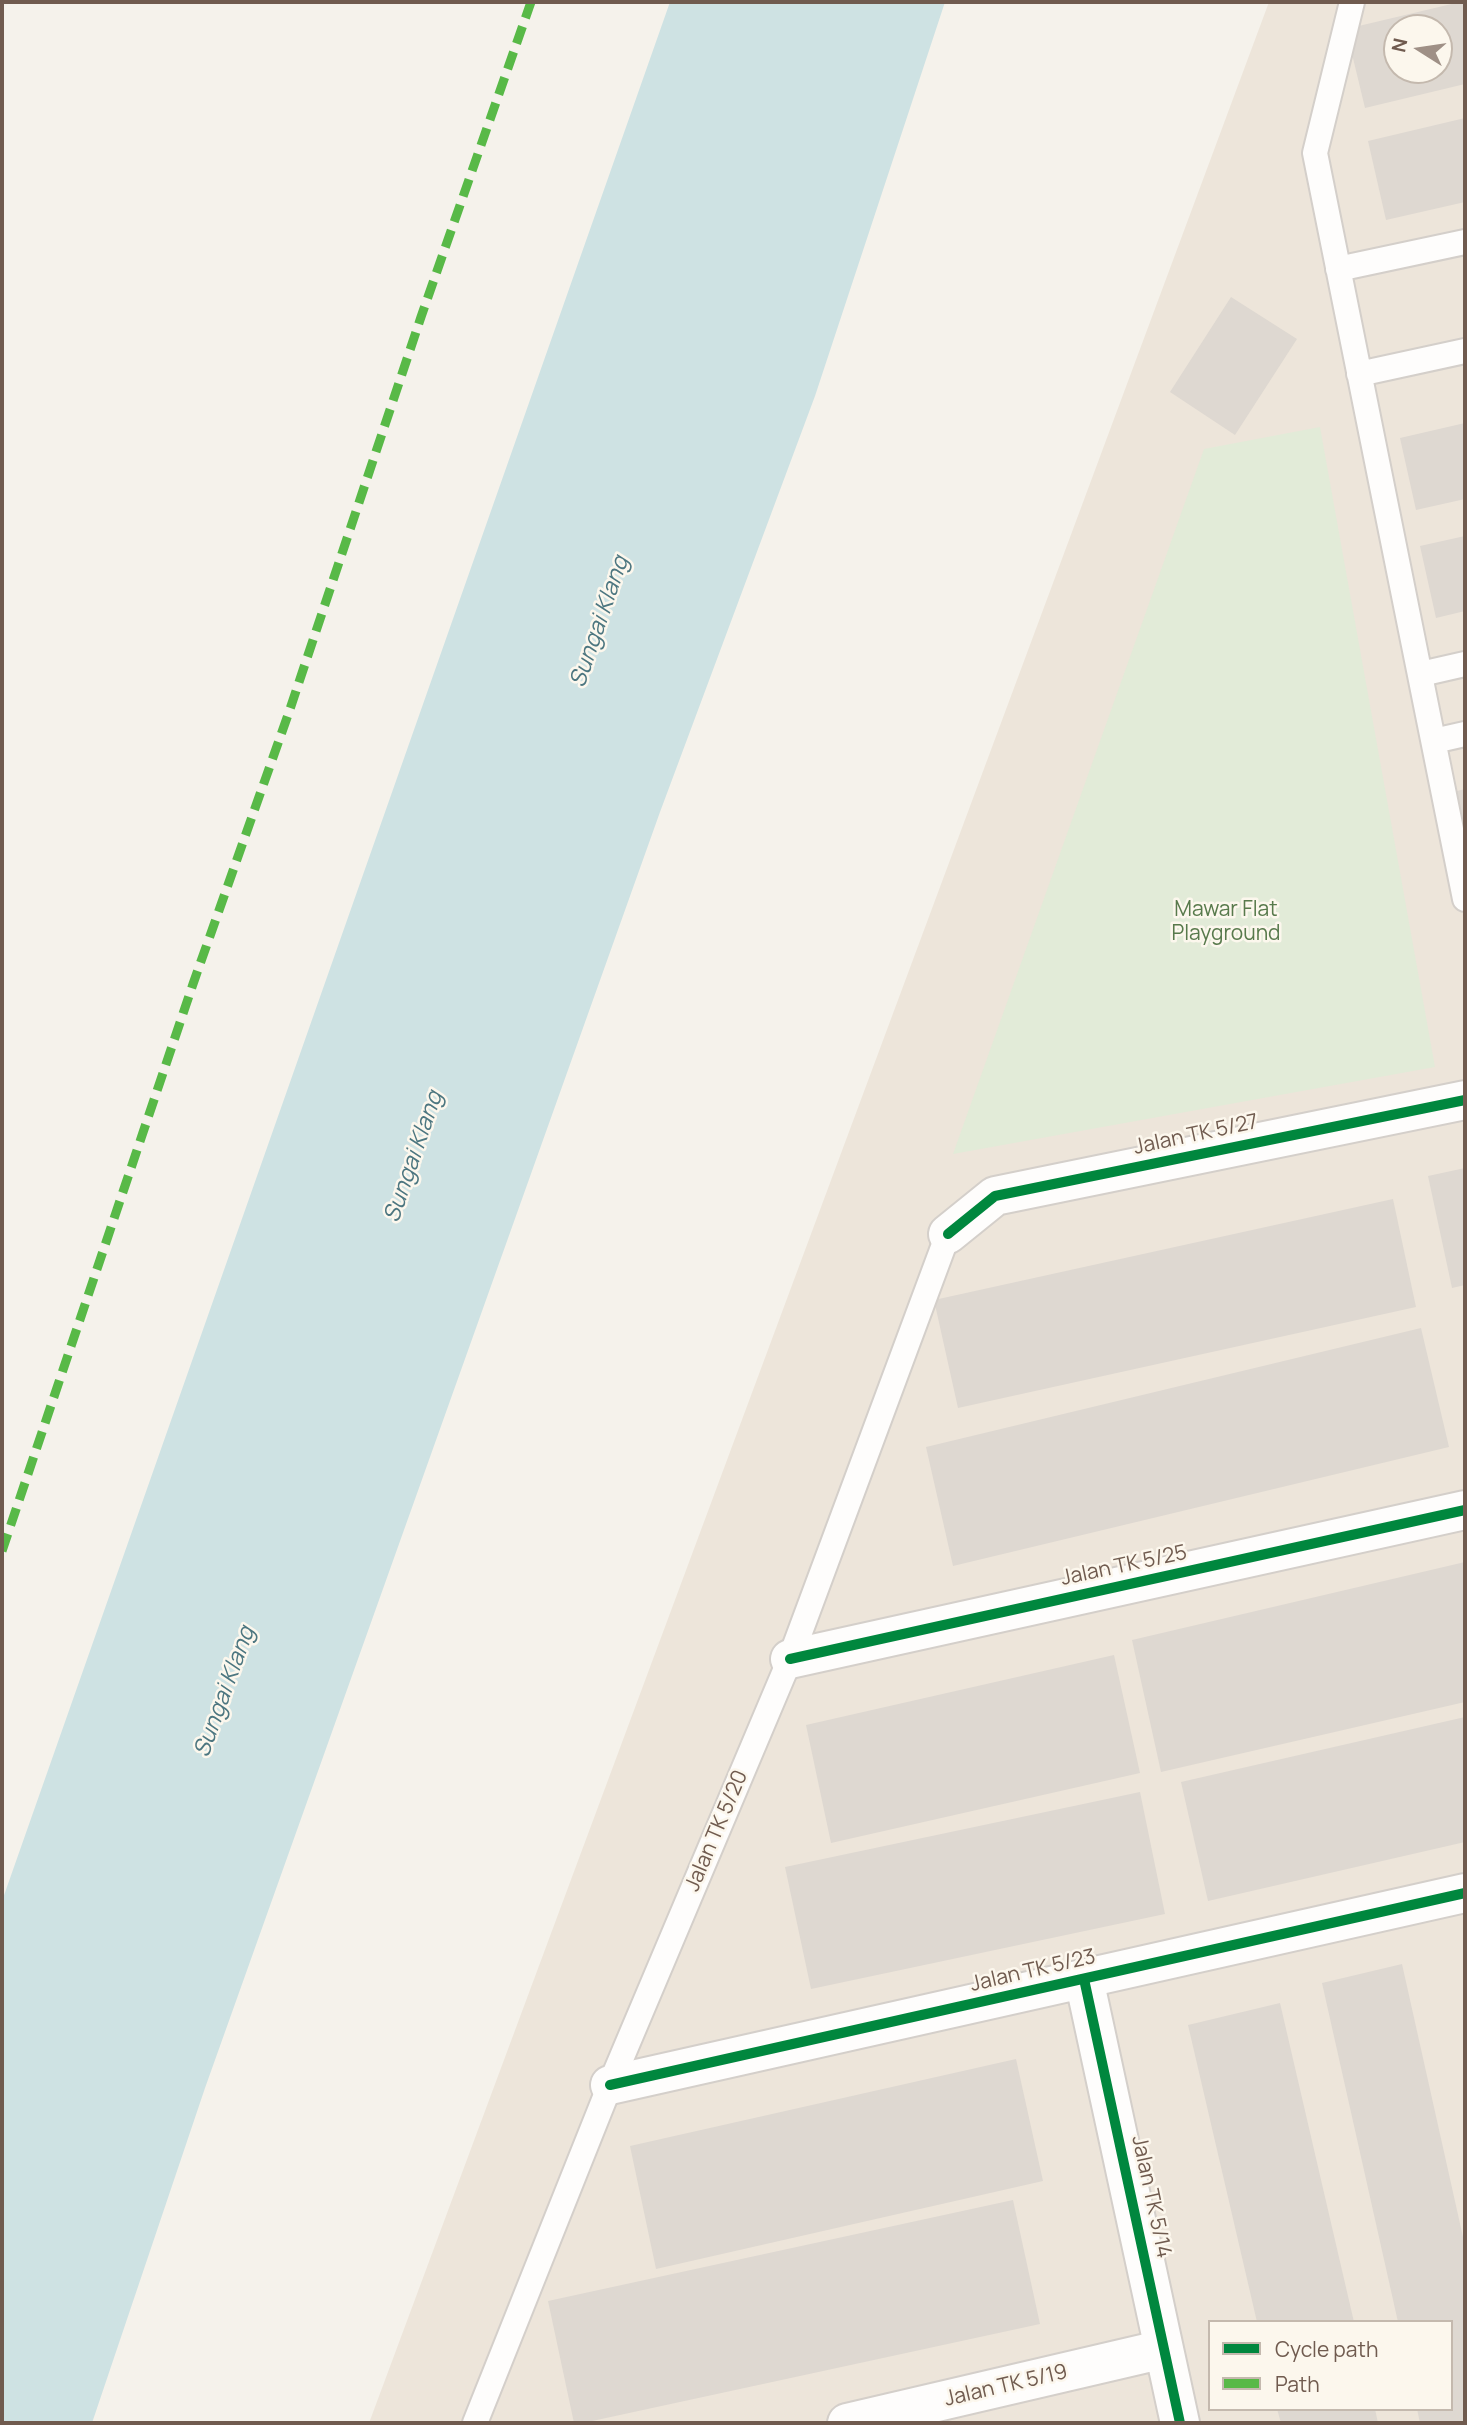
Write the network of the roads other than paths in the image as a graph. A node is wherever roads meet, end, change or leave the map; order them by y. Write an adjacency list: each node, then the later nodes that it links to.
1 (1352, 2): 3 (lane)
2 (1465, 242): 3 (lane)
3 (1338, 269): 5 (lane)
4 (1465, 351): 5 (lane)
5 (1359, 374): 7 (lane)
6 (1465, 664): 7 (lane)
7 (1421, 674): 9 (lane)
8 (1465, 734): 9 (lane)
9 (1434, 741): 10 (lane)
10 (1465, 899)
11 (1465, 1100): 12 (street, Jalan TK 5/27)
12 (947, 1234): 14 (lane, Jalan TK 5/20)
13 (1465, 1510): 14 (street, Jalan TK 5/25)
14 (790, 1659): 17 (lane, Jalan TK 5/20)
15 (1465, 1893): 16 (street, Jalan TK 5/23)
16 (1084, 1979): 17 (street, Jalan TK 5/23); 18 (street, Jalan TK 5/14)
17 (610, 2085): 19 (lane, Jalan TK 5/20)
18 (1164, 2349): 20 (street, Jalan TK 5/19); 21 (street, Jalan TK 5/14)
19 (475, 2423)
20 (847, 2423)
21 (1180, 2423)

